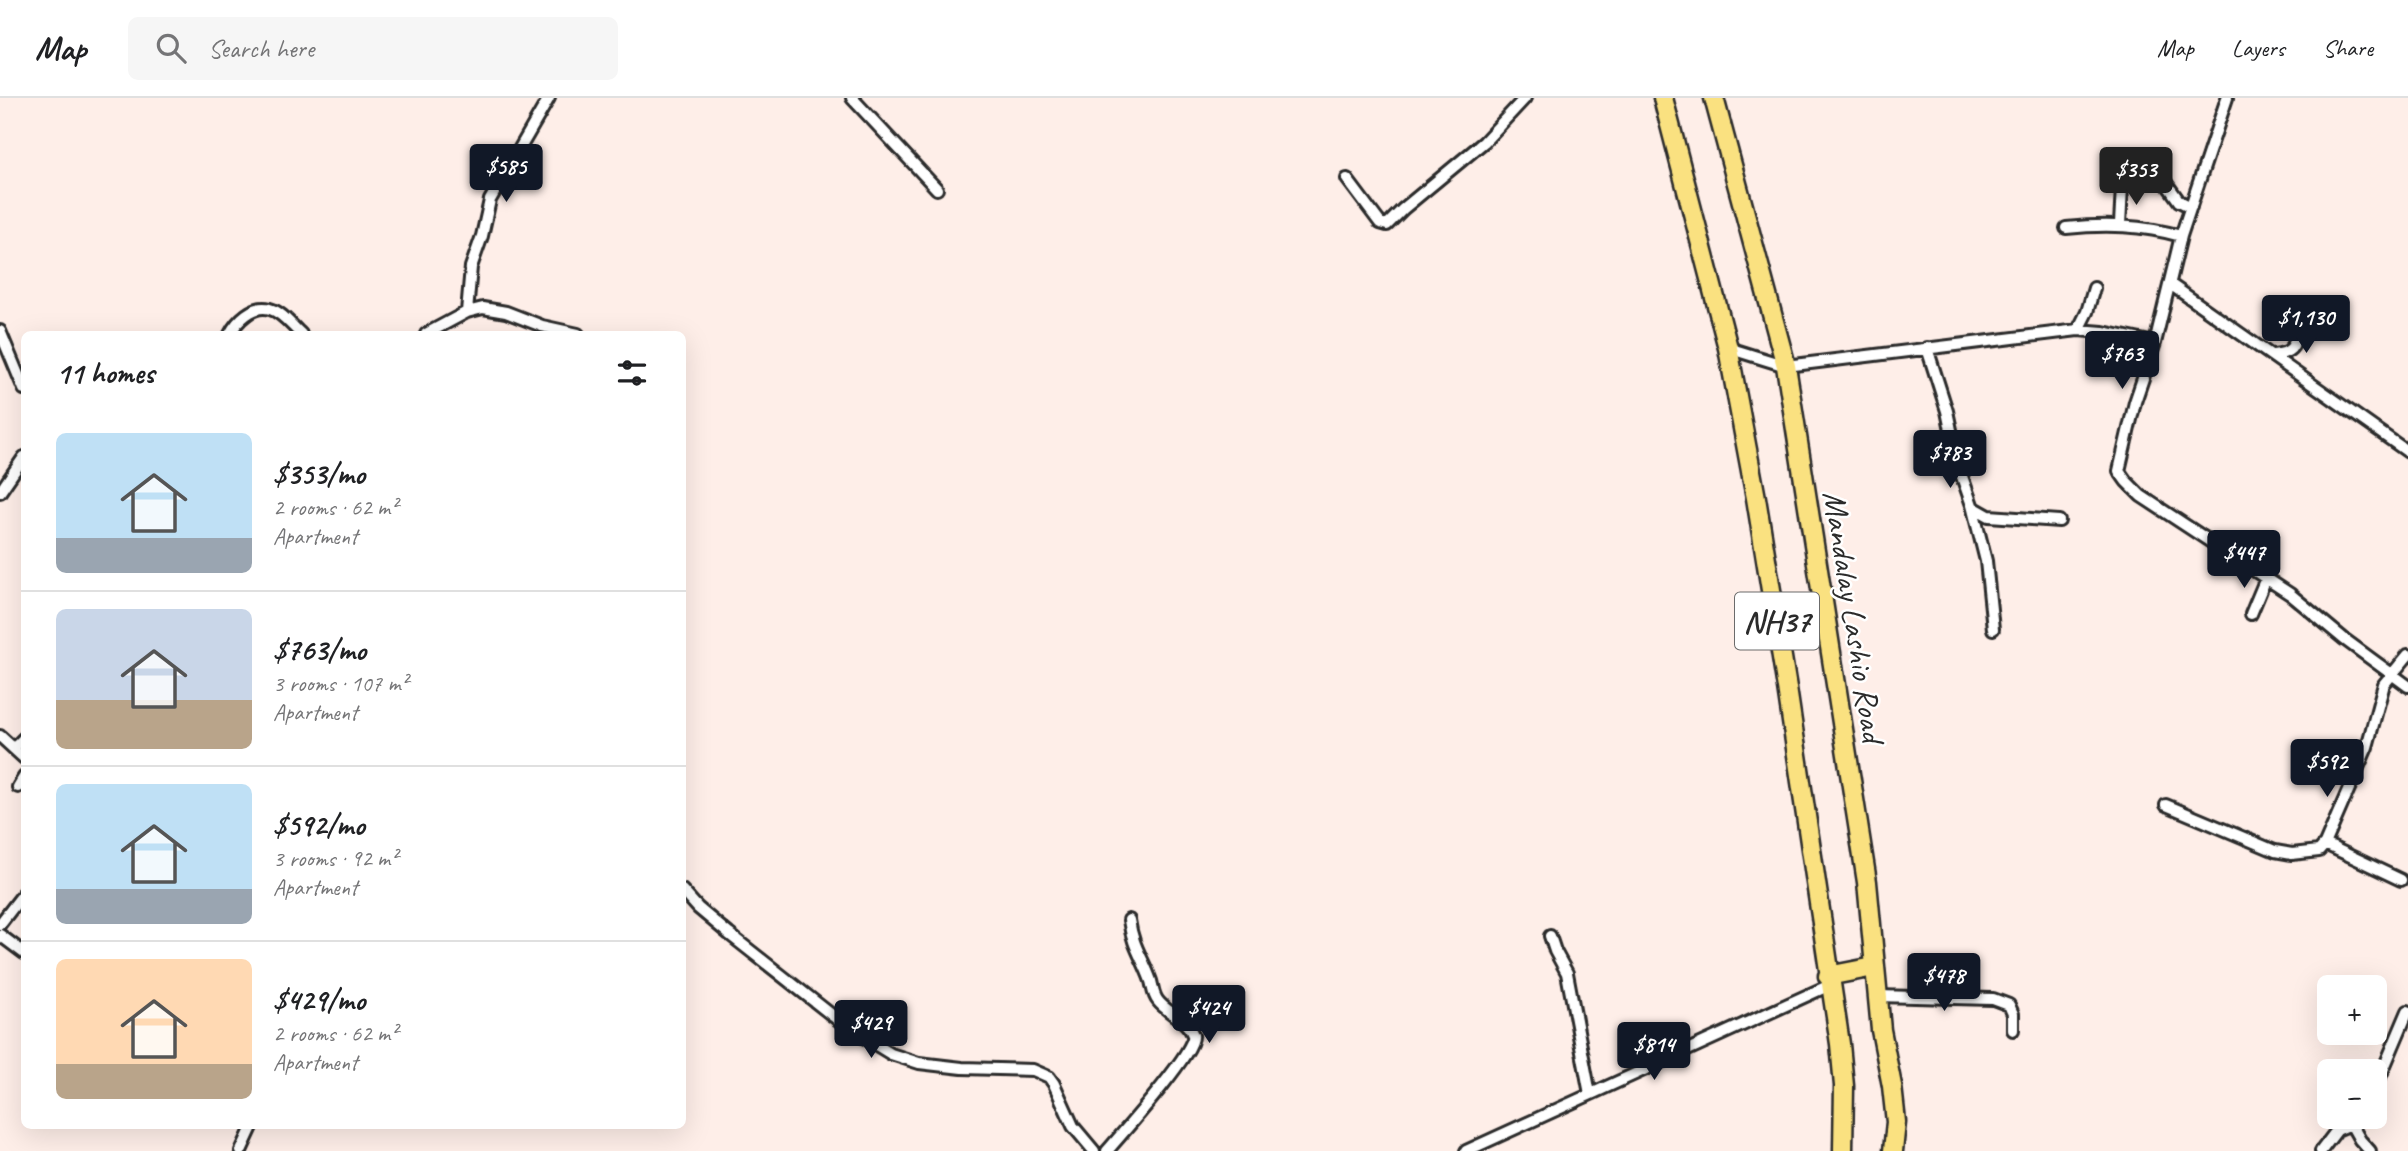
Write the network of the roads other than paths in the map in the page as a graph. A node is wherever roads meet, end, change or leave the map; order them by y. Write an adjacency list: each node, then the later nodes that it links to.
1 (549, 98): 17 (street)
2 (852, 98): 10 (street)
3 (1525, 98): 8 (street)
4 (1663, 98): 26 (highway, NH37)
5 (1714, 98): 29 (highway, Mandalay Lashio Road / NH37)
6 (2227, 98): 11 (street)
7 (2110, 165): 11 (street)
8 (1347, 179)
9 (2122, 187): 12 (street)
10 (937, 189)
11 (2191, 207): 14 (street)
12 (2120, 224): 13 (street); 14 (street)
13 (2066, 228)
14 (2181, 236): 15 (street)
15 (2169, 284): 25 (street); 28 (street)
16 (2094, 288): 19 (street)
17 (467, 312): 23 (street); 24 (street)
18 (2295, 319): 28 (street)
19 (2078, 330): 25 (street); 27 (street)
20 (0, 331): 30 (street)
21 (232, 331): 22 (street)
22 (298, 331)
23 (432, 331)
24 (564, 331)
25 (2155, 342): 36 (street)
26 (1728, 348): 29 (street); 57 (highway, NH37)
27 (1927, 348): 29 (street); 34 (street)
28 (2273, 355): 31 (street)
29 (1786, 366): 56 (highway, Mandalay Lashio Road / NH37)
30 (21, 382)
31 (2408, 452)
32 (21, 461): 33 (street)
33 (0, 492)
34 (1973, 508): 35 (street); 38 (street)
35 (2059, 522)
36 (2266, 578): 37 (street); 40 (street)
37 (2251, 614)
38 (1993, 629)
39 (2408, 655): 40 (street)
40 (2392, 674): 41 (street); 47 (street)
41 (2408, 685)
42 (0, 736): 44 (street)
43 (21, 741): 44 (street)
44 (14, 748): 45 (street)
45 (21, 755)
46 (2166, 805): 47 (street)
47 (2325, 844): 48 (street)
48 (2401, 880)
49 (686, 894): 67 (street)
50 (21, 897): 52 (street)
51 (1129, 920): 68 (street)
52 (0, 924)
53 (0, 935): 55 (street)
54 (1550, 936): 62 (street)
55 (21, 951)
56 (1874, 967): 57 (highway); 58 (highway, Mandalay Lashio Road / NH37)
57 (1829, 981): 62 (street); 70 (highway, NH37)
58 (1877, 996): 60 (street); 71 (highway, Mandalay Lashio Road / NH37)
59 (2408, 1011): 61 (street)
60 (2013, 1030)
61 (2387, 1061)
62 (1590, 1094): 69 (street)
63 (251, 1129): 66 (street)
64 (2339, 1129): 72 (street)
65 (2357, 1129): 73 (street)
66 (241, 1151)
67 (1094, 1151)
68 (1107, 1151)
69 (1466, 1151)
70 (1843, 1151)
71 (1893, 1151)
72 (2321, 1151)
73 (2370, 1151)

